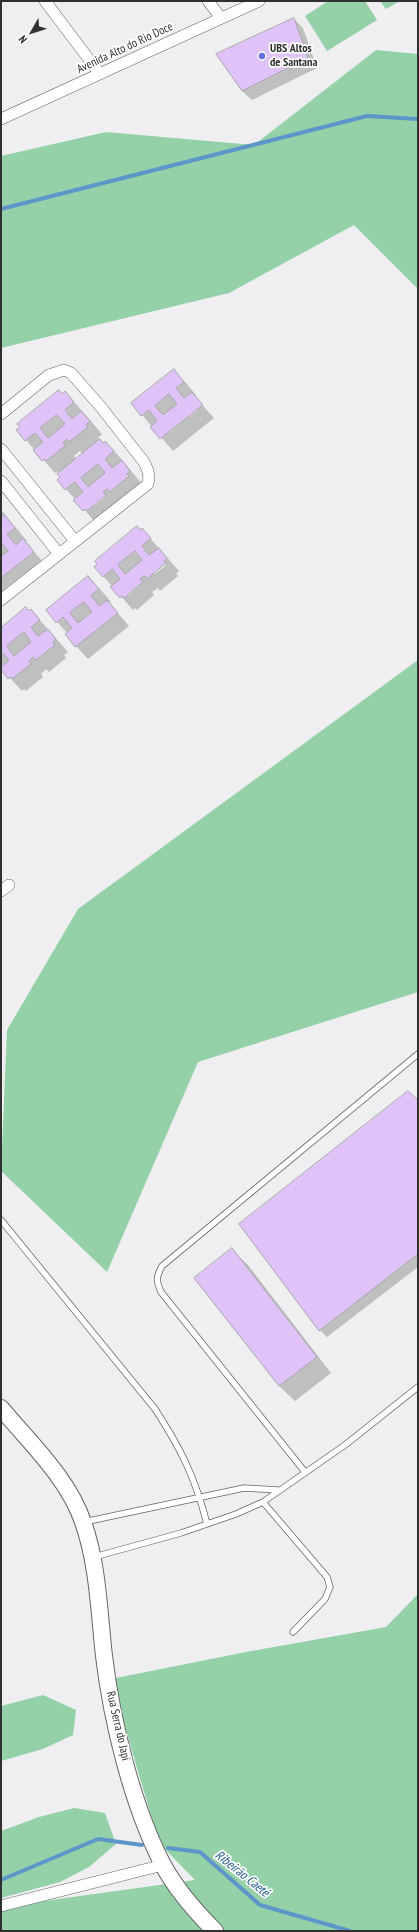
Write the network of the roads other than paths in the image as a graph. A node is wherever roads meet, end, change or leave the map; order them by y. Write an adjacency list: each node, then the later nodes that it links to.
1 (45, 1): 5 (street)
2 (208, 1): 4 (street)
3 (259, 1): 4 (street, Avenida Alto do Rio Doce)
4 (221, 18): 5 (street, Avenida Alto do Rio Doce)
5 (100, 74): 6 (street, Avenida Alto do Rio Doce)
6 (1, 119)
7 (1, 414): 10 (street)
8 (1, 449): 10 (street)
9 (1, 481): 11 (street)
10 (75, 541): 11 (street)
11 (59, 554): 12 (street)
12 (1, 600)
13 (418, 1054): 17 (lane)
14 (1, 1220): 19 (lane)
15 (418, 1388): 17 (lane)
16 (1, 1408): 21 (street, Rua Serra do Japi)
17 (306, 1472): 18 (lane)
18 (278, 1490): 19 (lane); 20 (lane)
19 (200, 1498): 21 (lane); 22 (lane)
20 (263, 1502): 22 (lane); 24 (lane)
21 (83, 1522): 23 (street, Rua Serra do Japi)
22 (207, 1524): 23 (lane)
23 (92, 1557): 25 (street, Rua Serra do Japi)
24 (293, 1632)
25 (163, 1865): 26 (street); 27 (street, Rua Serra do Japi)
26 (1, 1906)
27 (215, 1931)

